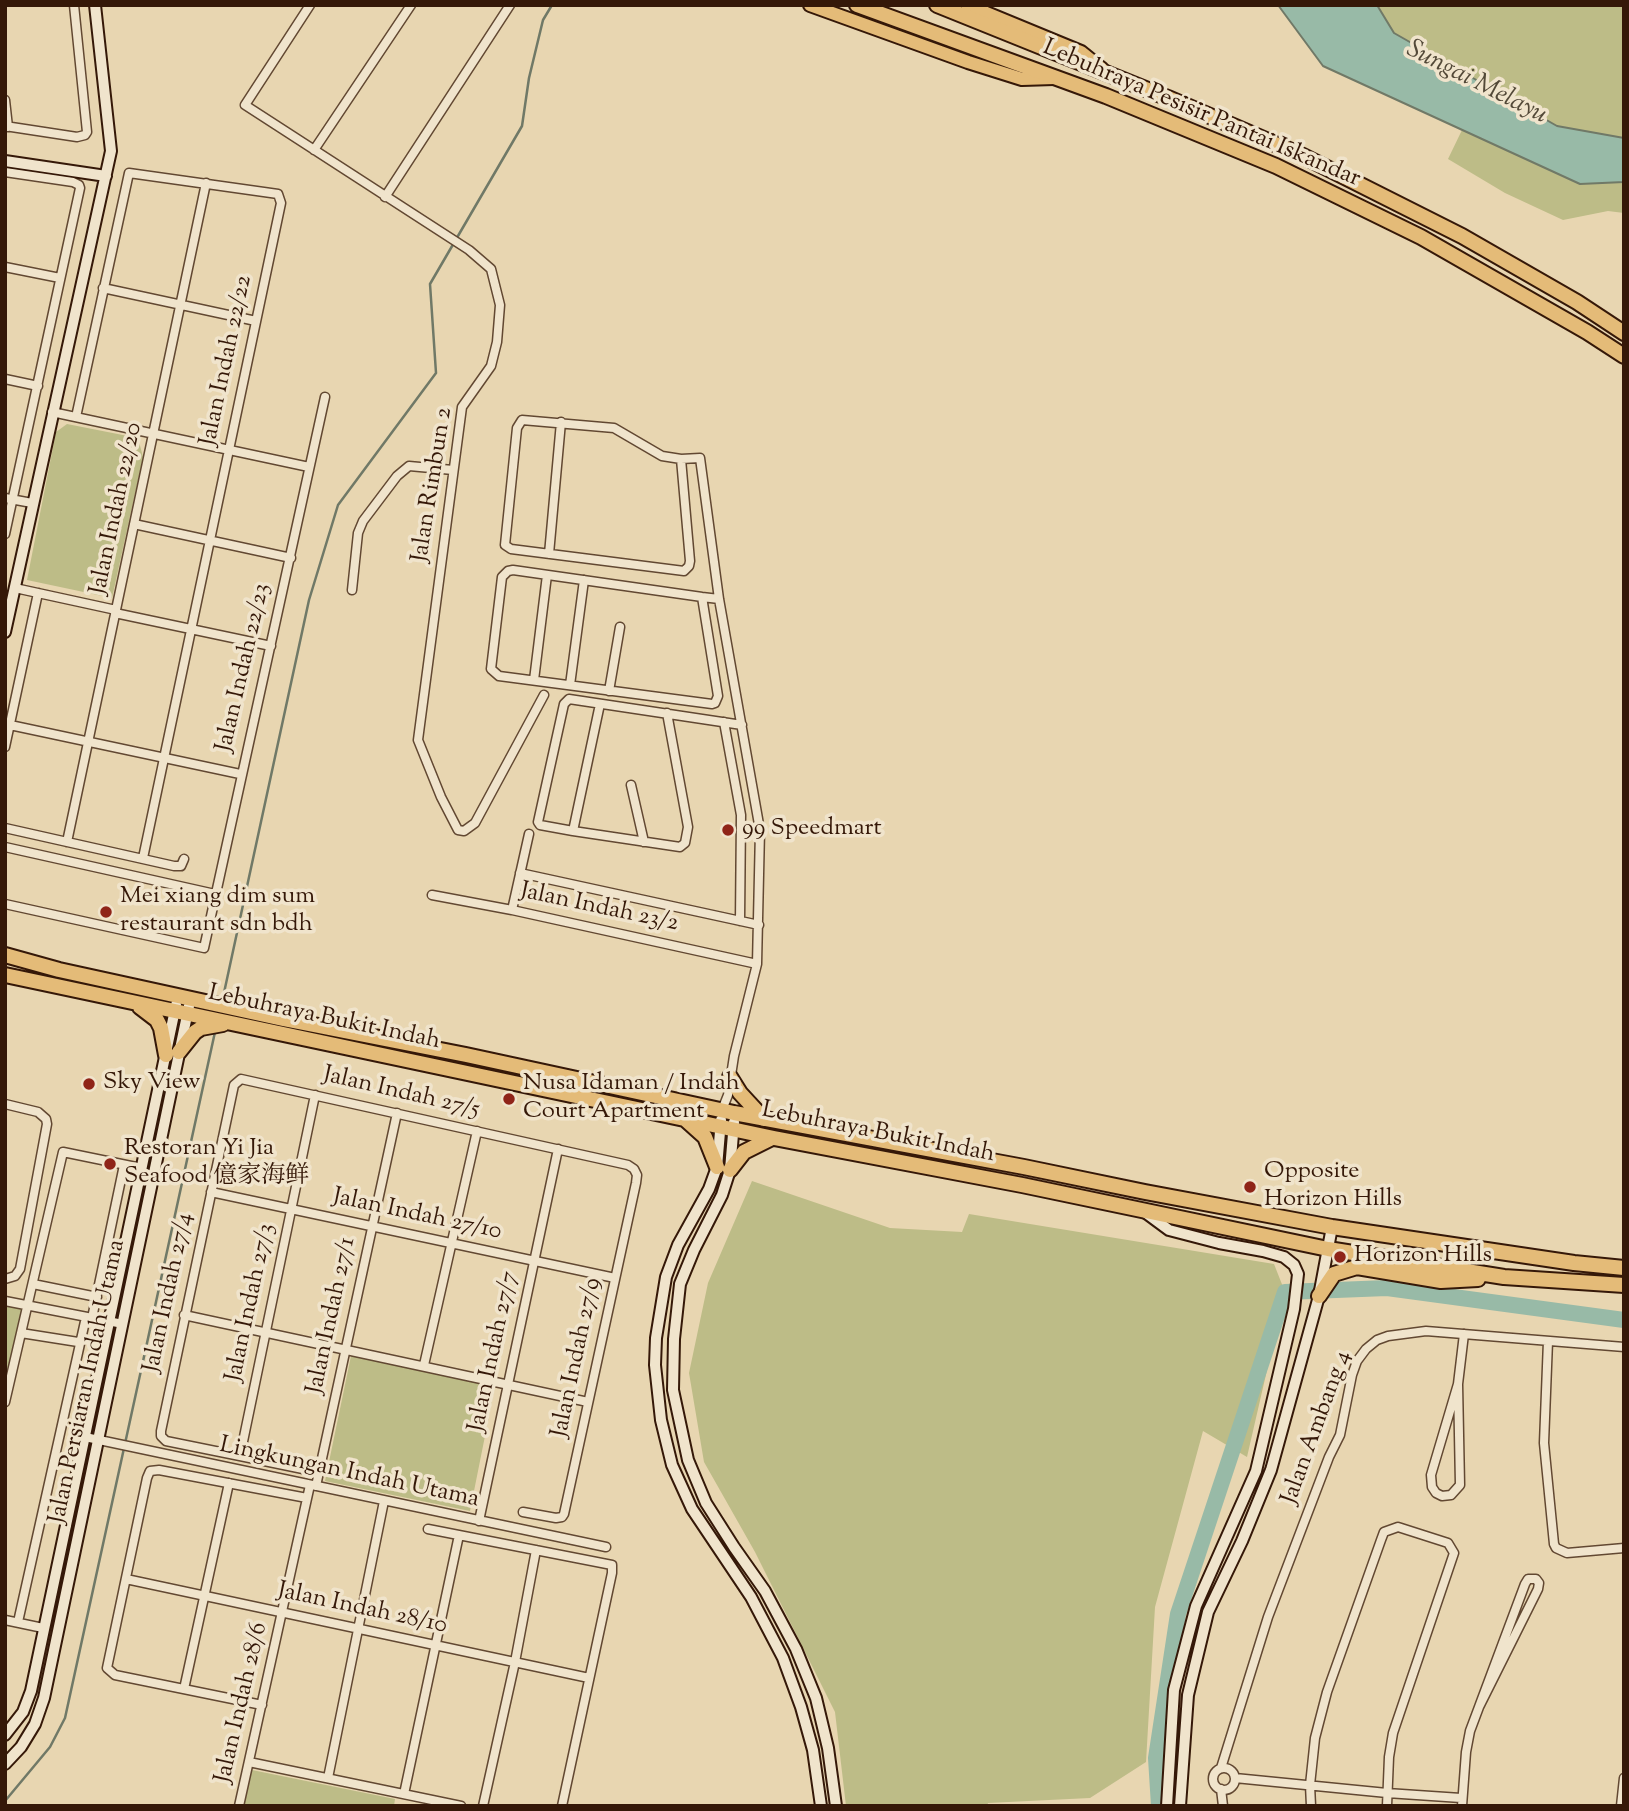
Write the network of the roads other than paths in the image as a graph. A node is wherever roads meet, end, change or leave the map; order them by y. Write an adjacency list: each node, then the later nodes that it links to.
1 (74, 5): 13 (street)
2 (95, 5): 17 (main road)
3 (310, 5): 14 (street, Jalan Rimbun 2)
4 (411, 5): 14 (street)
5 (510, 5): 19 (street)
6 (810, 5): 11 (main road)
7 (857, 5): 11 (highway, Lebuhraya Pesisir Pantai Iskandar)
8 (937, 5): 10 (highway, Lebuhraya Pesisir Pantai Iskandar)
9 (967, 5): 10 (main road)
10 (1110, 75): 25 (highway, Lebuhraya Pesisir Pantai Iskandar)
11 (1058, 78): 26 (highway, Lebuhraya Pesisir Pantai Iskandar)
12 (5, 100): 13 (street)
13 (7, 126)
14 (314, 150): 19 (street, Jalan Rimbun 2)
15 (5, 161): 17 (main road)
16 (5, 172): 21 (street)
17 (106, 176): 30 (main road)
18 (206, 183): 22 (street); 23 (street, Jalan Indah 22/20); 24 (street, Jalan Indah 22/22)
19 (385, 197): 37 (street, Jalan Rimbun 2)
20 (5, 267): 21 (street)
21 (60, 278): 28 (street)
22 (103, 288): 23 (street); 31 (street)
23 (180, 305): 24 (street); 33 (street, Jalan Indah 22/20)
24 (256, 321): 34 (street, Jalan Indah 22/22)
25 (1624, 333)
26 (1624, 356)
27 (5, 379): 28 (street)
28 (38, 386): 38 (street)
29 (325, 397): 36 (street, Jalan Indah 22/23)
30 (52, 412): 31 (street); 39 (main road)
31 (76, 417): 33 (street)
32 (561, 422): 35 (street); 43 (street); 43 (street)
33 (153, 434): 34 (street); 40 (street, Jalan Indah 22/20)
34 (229, 450): 36 (street); 42 (street, Jalan Indah 22/22)
35 (681, 459): 43 (street); 51 (street)
36 (309, 467): 44 (street, Jalan Indah 22/23)
37 (453, 470): 48 (street); 60 (street, Jalan Rimbun 2)
38 (9, 498): 39 (street); 41 (street)
39 (32, 503): 47 (main road)
40 (134, 524): 42 (street); 52 (street, Jalan Indah 22/20)
41 (5, 534)
42 (210, 540): 44 (street); 54 (street, Jalan Indah 22/22)
43 (549, 554)
44 (291, 558): 56 (street, Jalan Indah 22/23)
45 (547, 575): 46 (street); 57 (street); 57 (street)
46 (584, 580): 50 (street); 58 (street)
47 (15, 588): 49 (street); 55 (main road)
48 (352, 590)
49 (38, 593): 52 (street); 64 (street)
50 (702, 597): 51 (street); 59 (street)
51 (719, 599): 65 (street)
52 (116, 611): 54 (street); 66 (street, Jalan Indah 22/20)
53 (620, 627): 59 (street)
54 (191, 629): 56 (street); 68 (street, Jalan Indah 22/22)
55 (5, 632)
56 (271, 646): 69 (street, Jalan Indah 22/23)
57 (534, 680): 58 (street)
58 (570, 685): 59 (street)
59 (610, 691)
60 (544, 695)
61 (600, 704): 62 (street); 72 (street); 72 (street)
62 (667, 713): 63 (street); 75 (street)
63 (724, 722): 65 (street); 84 (street)
64 (10, 725): 66 (street); 67 (street)
65 (742, 725): 85 (street)
66 (88, 742): 68 (street); 74 (street, Jalan Indah 22/20)
67 (5, 747)
68 (164, 758): 69 (street); 77 (street, Jalan Indah 22/22)
69 (240, 774): 80 (street, Jalan Indah 22/23)
70 (631, 785): 75 (street)
71 (5, 828): 74 (street)
72 (573, 831): 75 (street)
73 (529, 834): 79 (street)
74 (67, 842): 77 (street)
75 (645, 842)
76 (5, 847): 80 (street)
77 (143, 858): 78 (street)
78 (184, 859)
79 (520, 873): 83 (street); 84 (street)
80 (215, 894): 82 (street, Jalan Indah 22/23)
81 (432, 895): 83 (street, Jalan Indah 23/2)
82 (5, 904)
83 (512, 910): 87 (street, Jalan Indah 23/2)
84 (740, 921): 85 (street)
85 (759, 925): 87 (street)
86 (5, 956): 89 (highway, Lebuhraya Bukit Indah)
87 (757, 964): 94 (street)
88 (5, 975): 90 (highway, Lebuhraya Bukit Indah)
89 (184, 997): 91 (main road, Jalan Persiaran Indah Utama); 98 (highway, Lebuhraya Bukit Indah)
90 (127, 1000): 91 (highway, Lebuhraya Bukit Indah); 93 (highway)
91 (182, 1013): 92 (highway, Lebuhraya Bukit Indah); 93 (main road, Jalan Persiaran Indah Utama)
92 (203, 1023): 93 (highway); 100 (highway, Lebuhraya Bukit Indah)
93 (173, 1053): 107 (main road, Jalan Persiaran Indah Utama); 131 (main road, Jalan Persiaran Indah Utama)
94 (730, 1077): 98 (street); 101 (highway)
95 (241, 1079): 96 (street, Jalan Indah 27/5); 110 (street, Jalan Indah 27/4)
96 (315, 1095): 99 (street, Jalan Indah 27/5); 111 (street, Jalan Indah 27/3)
97 (5, 1104): 121 (street)
98 (728, 1112): 101 (highway, Lebuhraya Bukit Indah); 102 (main road)
99 (397, 1113): 103 (street, Jalan Indah 27/5); 113 (street, Jalan Indah 27/1)
100 (681, 1116): 102 (highway, Lebuhraya Bukit Indah); 108 (highway)
101 (764, 1119): 114 (highway, Lebuhraya Bukit Indah)
102 (727, 1128): 104 (highway, Lebuhraya Bukit Indah); 108 (main road)
103 (477, 1131): 105 (street, Jalan Indah 27/5); 115 (street)
104 (774, 1138): 108 (highway); 112 (highway, Lebuhraya Bukit Indah)
105 (558, 1149): 109 (street, Jalan Indah 27/5); 117 (street, Jalan Indah 27/7)
106 (124, 1164): 107 (street); 122 (street); 125 (street)
107 (141, 1168): 130 (main road, Jalan Persiaran Indah Utama)
108 (723, 1168): 188 (main road); 189 (main road)
109 (634, 1169): 120 (street, Jalan Indah 27/9)
110 (211, 1192): 111 (street, Jalan Indah 27/10); 128 (street, Jalan Indah 27/4)
111 (291, 1209): 113 (street, Jalan Indah 27/10); 132 (street, Jalan Indah 27/3)
112 (1143, 1210): 116 (highway, Lebuhraya Bukit Indah); 190 (main road)
113 (373, 1226): 115 (street, Jalan Indah 27/10); 138 (street, Jalan Indah 27/1)
114 (1332, 1227): 116 (main road); 118 (highway, Lebuhraya Bukit Indah)
115 (452, 1243): 117 (street, Jalan Indah 27/10); 139 (street)
116 (1328, 1249): 119 (highway, Lebuhraya Bukit Indah); 124 (main road)
117 (534, 1261): 120 (street, Jalan Indah 27/10); 140 (street, Jalan Indah 27/7)
118 (1624, 1268)
119 (1504, 1277): 123 (highway, Lebuhraya Bukit Indah); 124 (highway)
120 (615, 1278): 143 (street, Jalan Indah 27/9)
121 (7, 1279)
122 (33, 1284): 125 (street); 127 (street)
123 (1624, 1285)
124 (1319, 1296): 191 (main road)
125 (97, 1297): 129 (street)
126 (5, 1301): 127 (street)
127 (28, 1305): 129 (street); 133 (street)
128 (184, 1315): 132 (street); 146 (street, Jalan Indah 27/4)
129 (89, 1318): 130 (street); 136 (street)
130 (108, 1321): 131 (street); 144 (main road, Jalan Persiaran Indah Utama)
131 (123, 1324): 145 (main road, Jalan Persiaran Indah Utama)
132 (265, 1332): 138 (street); 146 (street, Jalan Indah 27/3)
133 (21, 1333): 136 (street); 142 (street)
134 (1464, 1334): 135 (street, Jalan Ambang 4); 141 (street); 175 (street, Jalan Ambang 4)
135 (1548, 1340): 137 (street, Jalan Ambang 4); 157 (street)
136 (79, 1342): 163 (street)
137 (1624, 1347)
138 (346, 1349): 139 (street); 149 (street, Jalan Indah 27/1)
139 (424, 1365): 140 (street)
140 (508, 1383): 143 (street); 153 (street, Jalan Indah 27/7)
141 (1458, 1384): 141 (street)
142 (5, 1402)
143 (588, 1402): 152 (street, Jalan Indah 27/9)
144 (85, 1437): 145 (street, Lingkungan Indah Utama); 164 (main road, Jalan Persiaran Indah Utama)
145 (99, 1440): 149 (street, Lingkungan Indah Utama); 174 (main road, Jalan Persiaran Indah Utama)
146 (240, 1456): 147 (street)
147 (303, 1469)
148 (229, 1483): 150 (street); 159 (street); 160 (street)
149 (313, 1486): 150 (street, Jalan Indah 28/6); 151 (street, Lingkungan Indah Utama)
150 (307, 1498): 161 (street, Jalan Indah 28/6)
151 (384, 1501): 153 (street, Lingkungan Indah Utama); 165 (street)
152 (523, 1512)
153 (480, 1521): 156 (street, Lingkungan Indah Utama)
154 (428, 1529): 155 (street)
155 (459, 1535): 158 (street); 166 (street)
156 (606, 1547)
157 (1624, 1548)
158 (536, 1550): 167 (street); 168 (street)
159 (126, 1579): 160 (street, Jalan Indah 28/10); 169 (street)
160 (205, 1596): 161 (street, Jalan Indah 28/10); 169 (street)
161 (284, 1613): 165 (street, Jalan Indah 28/10); 170 (street, Jalan Indah 28/6)
162 (5, 1620): 163 (street)
163 (18, 1622): 164 (street)
164 (43, 1628): 172 (main road, Jalan Persiaran Indah Utama)
165 (358, 1629): 166 (street, Jalan Indah 28/10); 176 (street)
166 (436, 1646): 167 (street, Jalan Indah 28/10); 182 (street)
167 (515, 1662): 168 (street, Jalan Indah 28/10); 186 (street)
168 (589, 1678): 187 (street)
169 (184, 1689): 170 (street)
170 (262, 1705): 173 (street, Jalan Indah 28/6)
171 (1479, 1707): 171 (street); 183 (street)
172 (5, 1734)
173 (249, 1762): 176 (street); 184 (street, Jalan Indah 28/6)
174 (5, 1764)
175 (1221, 1768): 177 (street); 180 (street)
176 (328, 1778): 182 (street)
177 (1235, 1778): 179 (street); 180 (street)
178 (1624, 1778): 195 (street)
179 (1310, 1785): 181 (street); 181 (street); 193 (street)
180 (1221, 1789): 192 (street)
181 (1387, 1793): 183 (street); 194 (street)
182 (404, 1794): 185 (street)
183 (1461, 1802)
184 (239, 1806)
185 (461, 1806)
186 (483, 1806)
187 (562, 1806)
188 (821, 1806)
189 (836, 1806)
190 (1167, 1806)
191 (1181, 1806)
192 (1223, 1806)
193 (1311, 1806)
194 (1387, 1806)
195 (1621, 1806)

